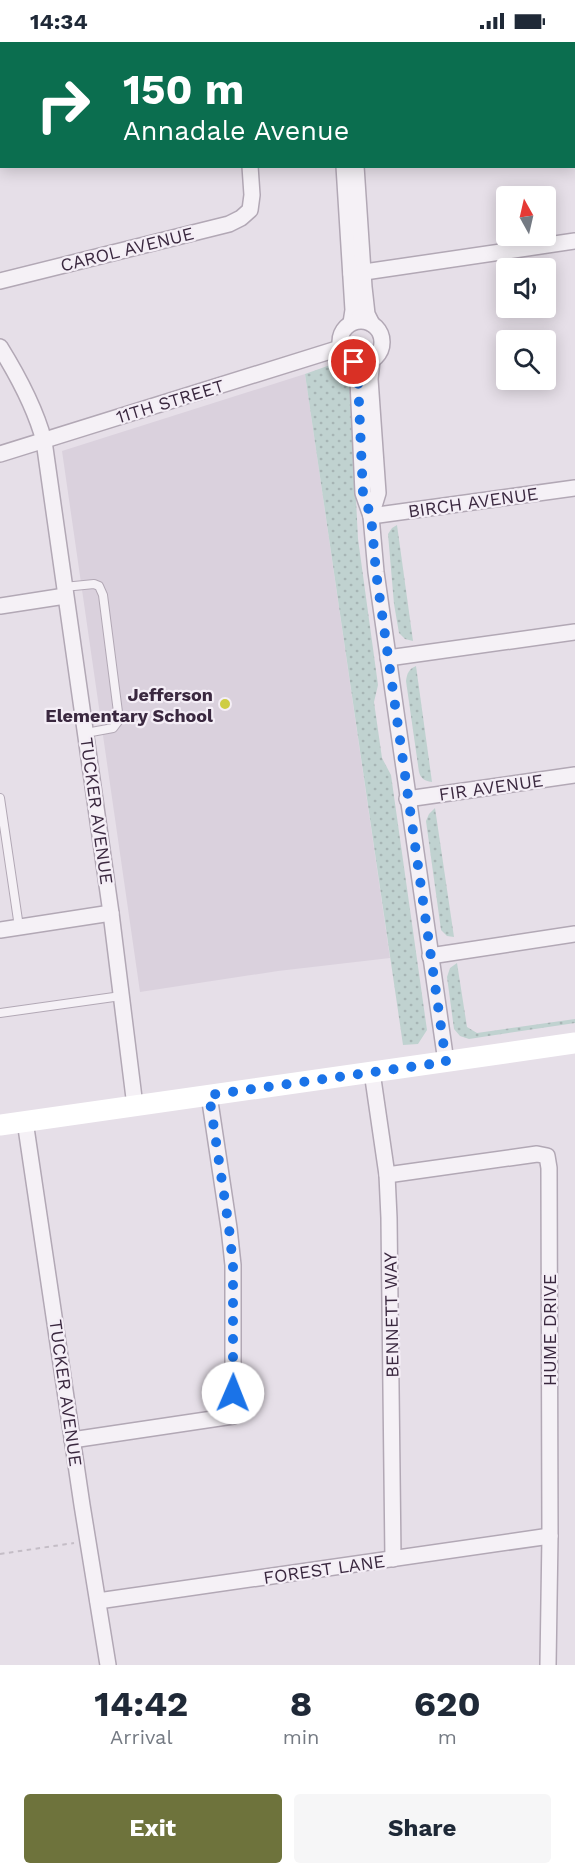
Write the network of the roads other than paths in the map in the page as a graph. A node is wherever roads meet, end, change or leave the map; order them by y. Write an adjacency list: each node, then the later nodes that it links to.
1 (250, 168): 6 (street, CAROL AVENUE)
2 (344, 168): 5 (street)
3 (356, 168): 5 (street)
4 (575, 241): 5 (street)
5 (357, 273): 7 (street); 8 (street)
6 (0, 281)
7 (351, 323): 8 (street); 10 (street)
8 (372, 324): 11 (street)
9 (0, 347): 13 (street, TUCKER AVENUE)
10 (340, 348): 12 (street); 13 (street, 11TH STREET)
11 (372, 360): 12 (street); 16 (street)
12 (354, 362): 16 (street)
13 (44, 441): 14 (street, 11TH STREET); 17 (street, TUCKER AVENUE)
14 (0, 454)
15 (575, 488): 16 (street, BIRCH AVENUE)
16 (371, 516): 20 (street)
17 (65, 592): 18 (street); 21 (street, TUCKER AVENUE); 21 (lane)
18 (0, 606)
19 (575, 632): 20 (street)
20 (388, 658): 24 (street)
21 (86, 733): 25 (street, TUCKER AVENUE)
22 (575, 776): 24 (street, FIR AVENUE)
23 (0, 798): 26 (lane)
24 (407, 799): 29 (street)
25 (111, 913): 26 (street); 30 (street, TUCKER AVENUE)
26 (19, 927): 27 (street)
27 (0, 930)
28 (575, 934): 29 (street)
29 (430, 956): 33 (street)
30 (121, 996): 31 (lane); 36 (street, TUCKER AVENUE)
31 (0, 1013)
32 (575, 1043): 33 (street)
33 (446, 1062): 34 (street)
34 (372, 1072): 35 (street); 39 (street, BENNETT WAY)
35 (209, 1095): 36 (street); 40 (street)
36 (135, 1106): 37 (street)
37 (25, 1121): 38 (street); 40 (street, TUCKER AVENUE)
38 (0, 1125)
39 (387, 1175): 41 (street, HUME DRIVE); 42 (street, BENNETT WAY)
40 (72, 1440): 43 (street, TUCKER AVENUE)
41 (550, 1536): 42 (street, FOREST LANE); 45 (street, HUME DRIVE)
42 (393, 1559): 43 (street, FOREST LANE)
43 (98, 1601): 44 (street, TUCKER AVENUE)
44 (108, 1665)
45 (548, 1665)

